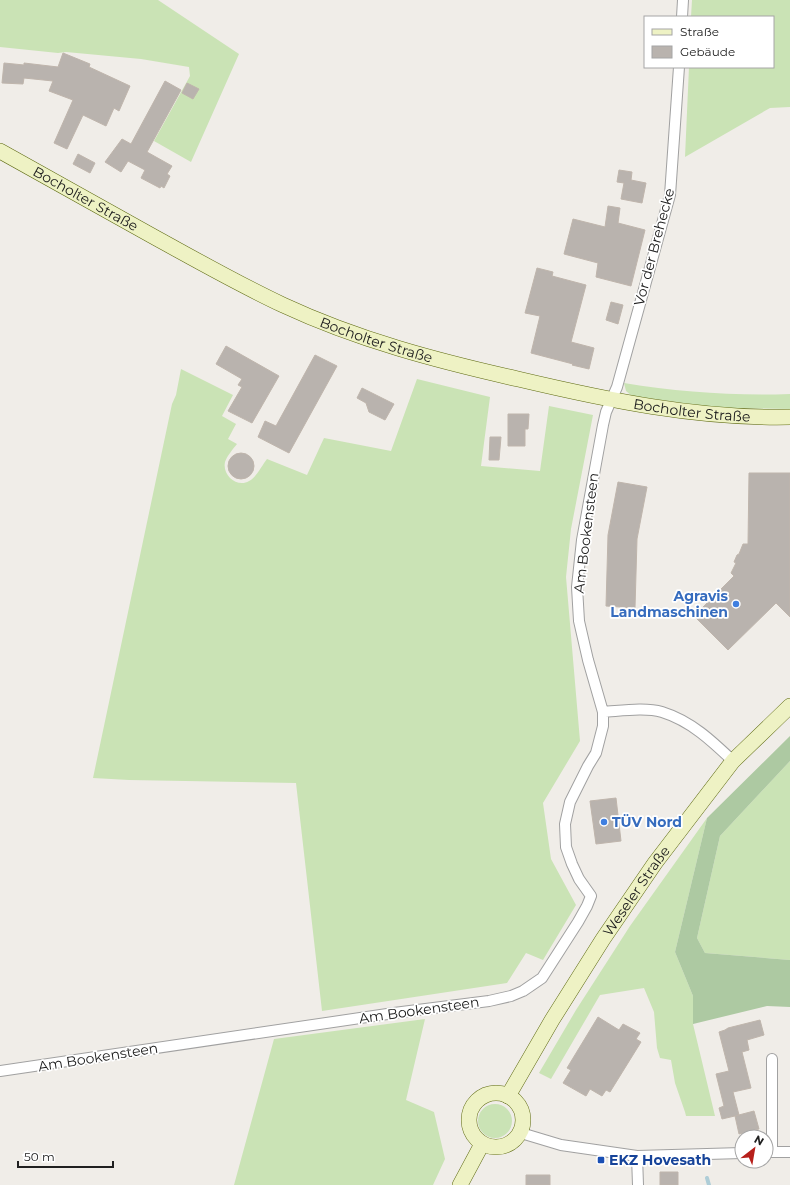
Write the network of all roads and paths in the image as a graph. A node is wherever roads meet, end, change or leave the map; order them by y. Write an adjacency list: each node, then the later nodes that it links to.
1 (683, 0): 2 (street)
2 (682, 16)
3 (679, 68): 5 (street, Vor der Brehecke)
4 (0, 151): 5 (main road, Bocholter Straße)
5 (610, 400): 6 (main road, Bocholter Straße); 8 (street, Am Bookensteen)
6 (790, 417)
7 (790, 706): 9 (main road, Weseler Straße)
8 (603, 712): 9 (street); 11 (street, Am Bookensteen)
9 (733, 761): 12 (main road, Weseler Straße)
10 (772, 1059): 13 (street)
11 (0, 1071)
12 (508, 1096): 14 (main road); 15 (main road)
13 (770, 1129)
14 (521, 1133): 15 (main road); 19 (street)
15 (482, 1144): 20 (main road)
16 (774, 1152): 17 (street)
17 (790, 1152)
18 (734, 1153): 19 (street)
19 (637, 1156): 21 (street)
20 (460, 1185)
21 (638, 1185)

